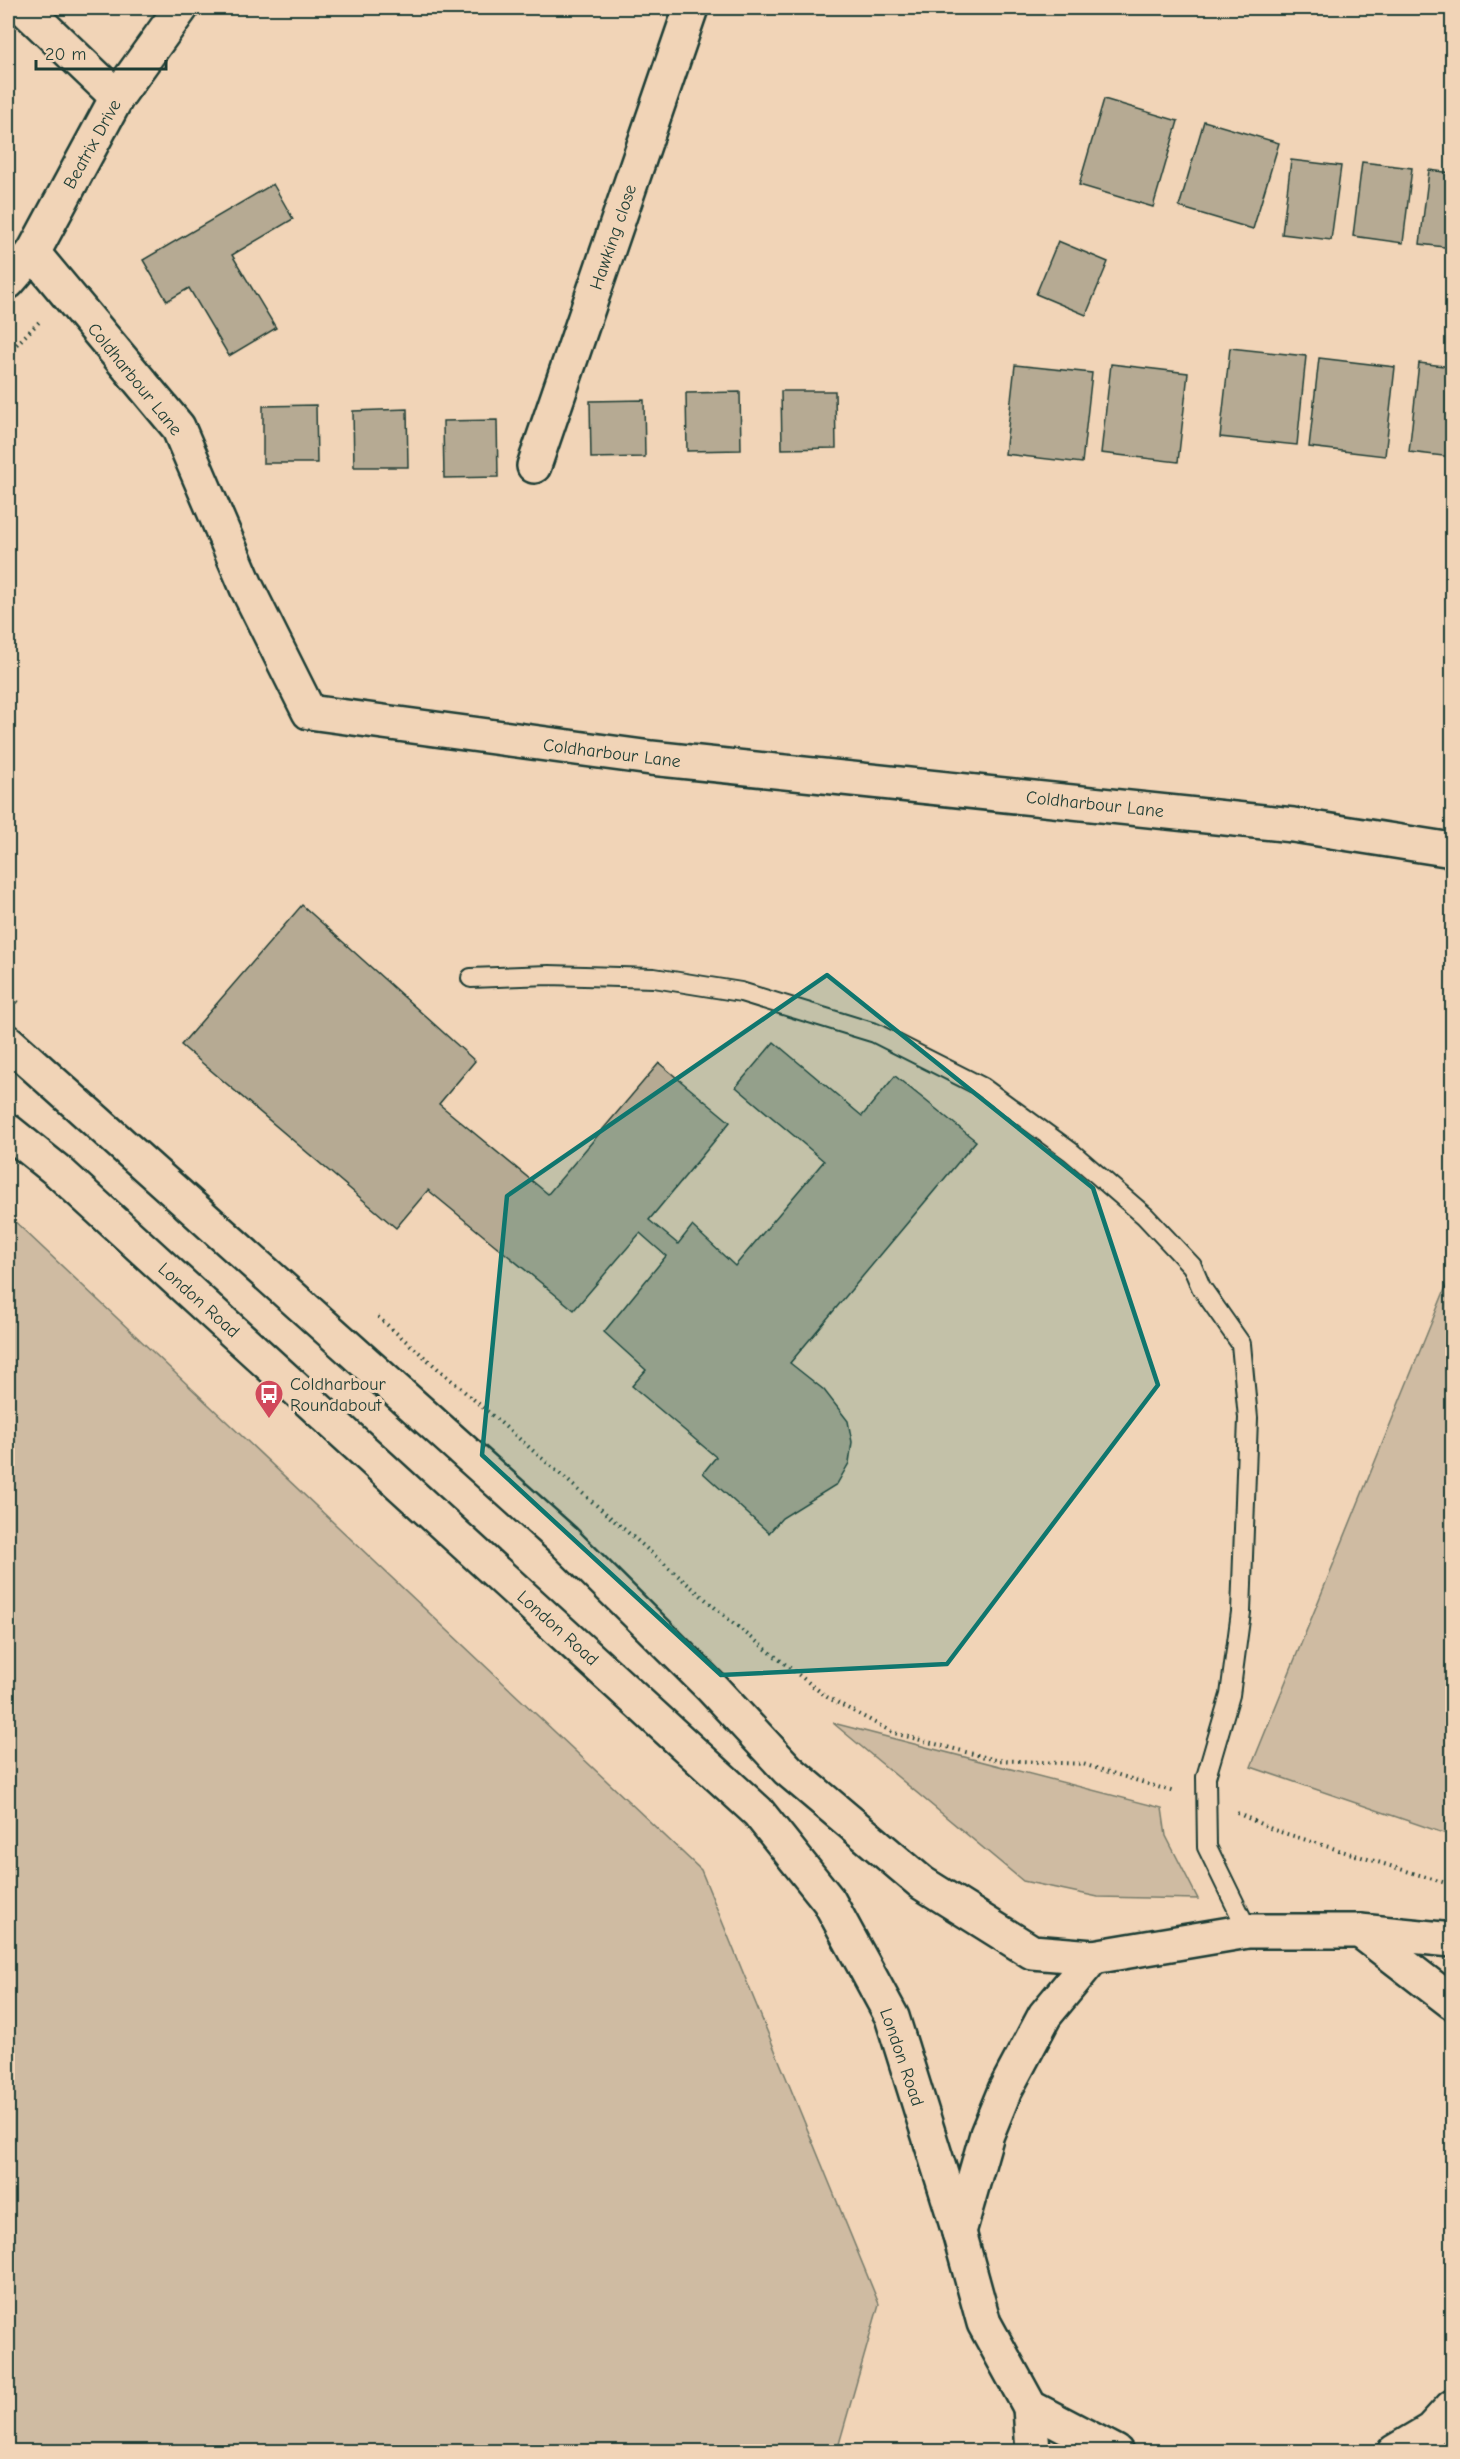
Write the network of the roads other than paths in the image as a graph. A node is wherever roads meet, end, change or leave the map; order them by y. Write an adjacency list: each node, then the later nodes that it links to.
1 (24, 8): 4 (main road)
2 (181, 8): 4 (main road, Beatrix Drive)
3 (691, 8): 7 (main road, Hawking close)
4 (117, 97): 5 (main road, Beatrix Drive)
5 (33, 253): 6 (main road, Beatrix Drive); 8 (main road, Coldharbour Lane)
6 (8, 282)
7 (534, 466)
8 (1452, 850)
9 (471, 978): 12 (lane)
10 (8, 1042): 15 (main road)
11 (8, 1131): 17 (main road, London Road)
12 (1248, 1931): 13 (main road); 15 (main road)
13 (1360, 1931): 14 (main road); 16 (main road)
14 (1452, 1940)
15 (1093, 1957): 17 (main road)
16 (1452, 2002)
17 (959, 2232): 18 (main road)
18 (1030, 2407): 20 (main road); 21 (main road)
19 (1452, 2407): 22 (main road)
20 (1033, 2451)
21 (1116, 2451)
22 (1394, 2451)

